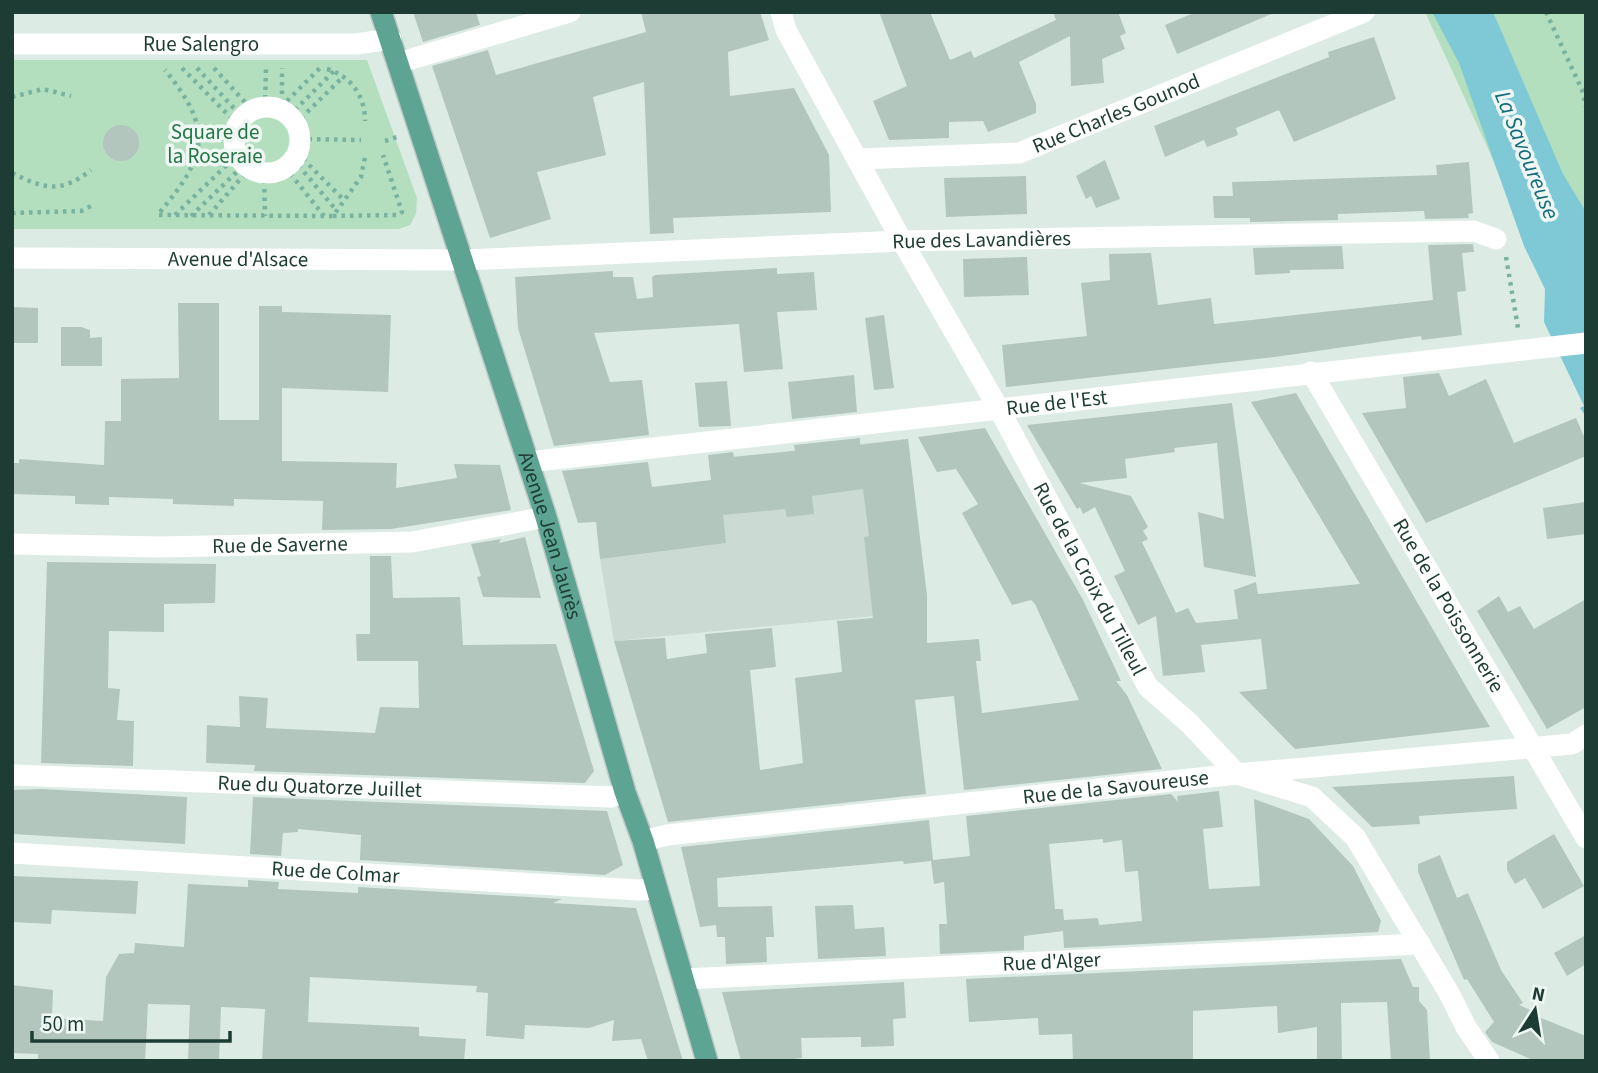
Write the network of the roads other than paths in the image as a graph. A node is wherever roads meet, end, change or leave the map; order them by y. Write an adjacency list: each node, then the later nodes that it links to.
1 (381, 12): 5 (main road, Avenue Jean Jaurès)
2 (570, 12): 7 (street)
3 (781, 12): 8 (street, Rue de la Croix du Tilleul)
4 (1364, 12): 8 (street, Rue Charles Gounod)
5 (391, 39): 6 (street, Rue Salengro); 7 (main road, Avenue Jean Jaurès)
6 (12, 44)
7 (398, 63): 12 (main road, Avenue Jean Jaurès)
8 (858, 159): 10 (street, Rue de la Croix du Tilleul)
9 (1496, 239): 10 (street, Rue des Lavandières)
10 (902, 241): 12 (street, Rue des Lavandières); 15 (street, Rue de la Croix du Tilleul)
11 (12, 258): 12 (street, Avenue d'Alsace)
12 (465, 260): 16 (main road, Avenue Jean Jaurès)
13 (1586, 343): 14 (street, Rue de l'Est)
14 (1311, 372): 15 (street, Rue de l'Est); 20 (street, Rue de la Poissonnerie)
15 (999, 409): 16 (street, Rue de l'Est); 21 (street, Rue de la Croix du Tilleul)
16 (528, 462): 17 (main road, Avenue Jean Jaurès)
17 (546, 517): 18 (street, Rue de Saverne); 23 (main road, Avenue Jean Jaurès)
18 (12, 544)
19 (1586, 735): 20 (street, Rue de la Savoureuse)
20 (1532, 748): 21 (street, Rue de la Savoureuse); 24 (street, Rue de la Poissonnerie)
21 (1237, 774): 25 (street, Rue de la Savoureuse); 28 (street, Rue de la Croix du Tilleul)
22 (12, 775): 23 (street, Rue du Quatorze Juillet)
23 (625, 792): 25 (main road, Avenue Jean Jaurès)
24 (1586, 838)
25 (643, 841): 27 (main road, Avenue Jean Jaurès)
26 (12, 853): 27 (street, Rue de Colmar)
27 (656, 889): 29 (main road, Avenue Jean Jaurès)
28 (1420, 944): 29 (street, Rue d'Alger); 31 (street, Rue de la Croix du Tilleul)
29 (683, 979): 30 (main road, Avenue Jean Jaurès)
30 (707, 1061)
31 (1489, 1061)

